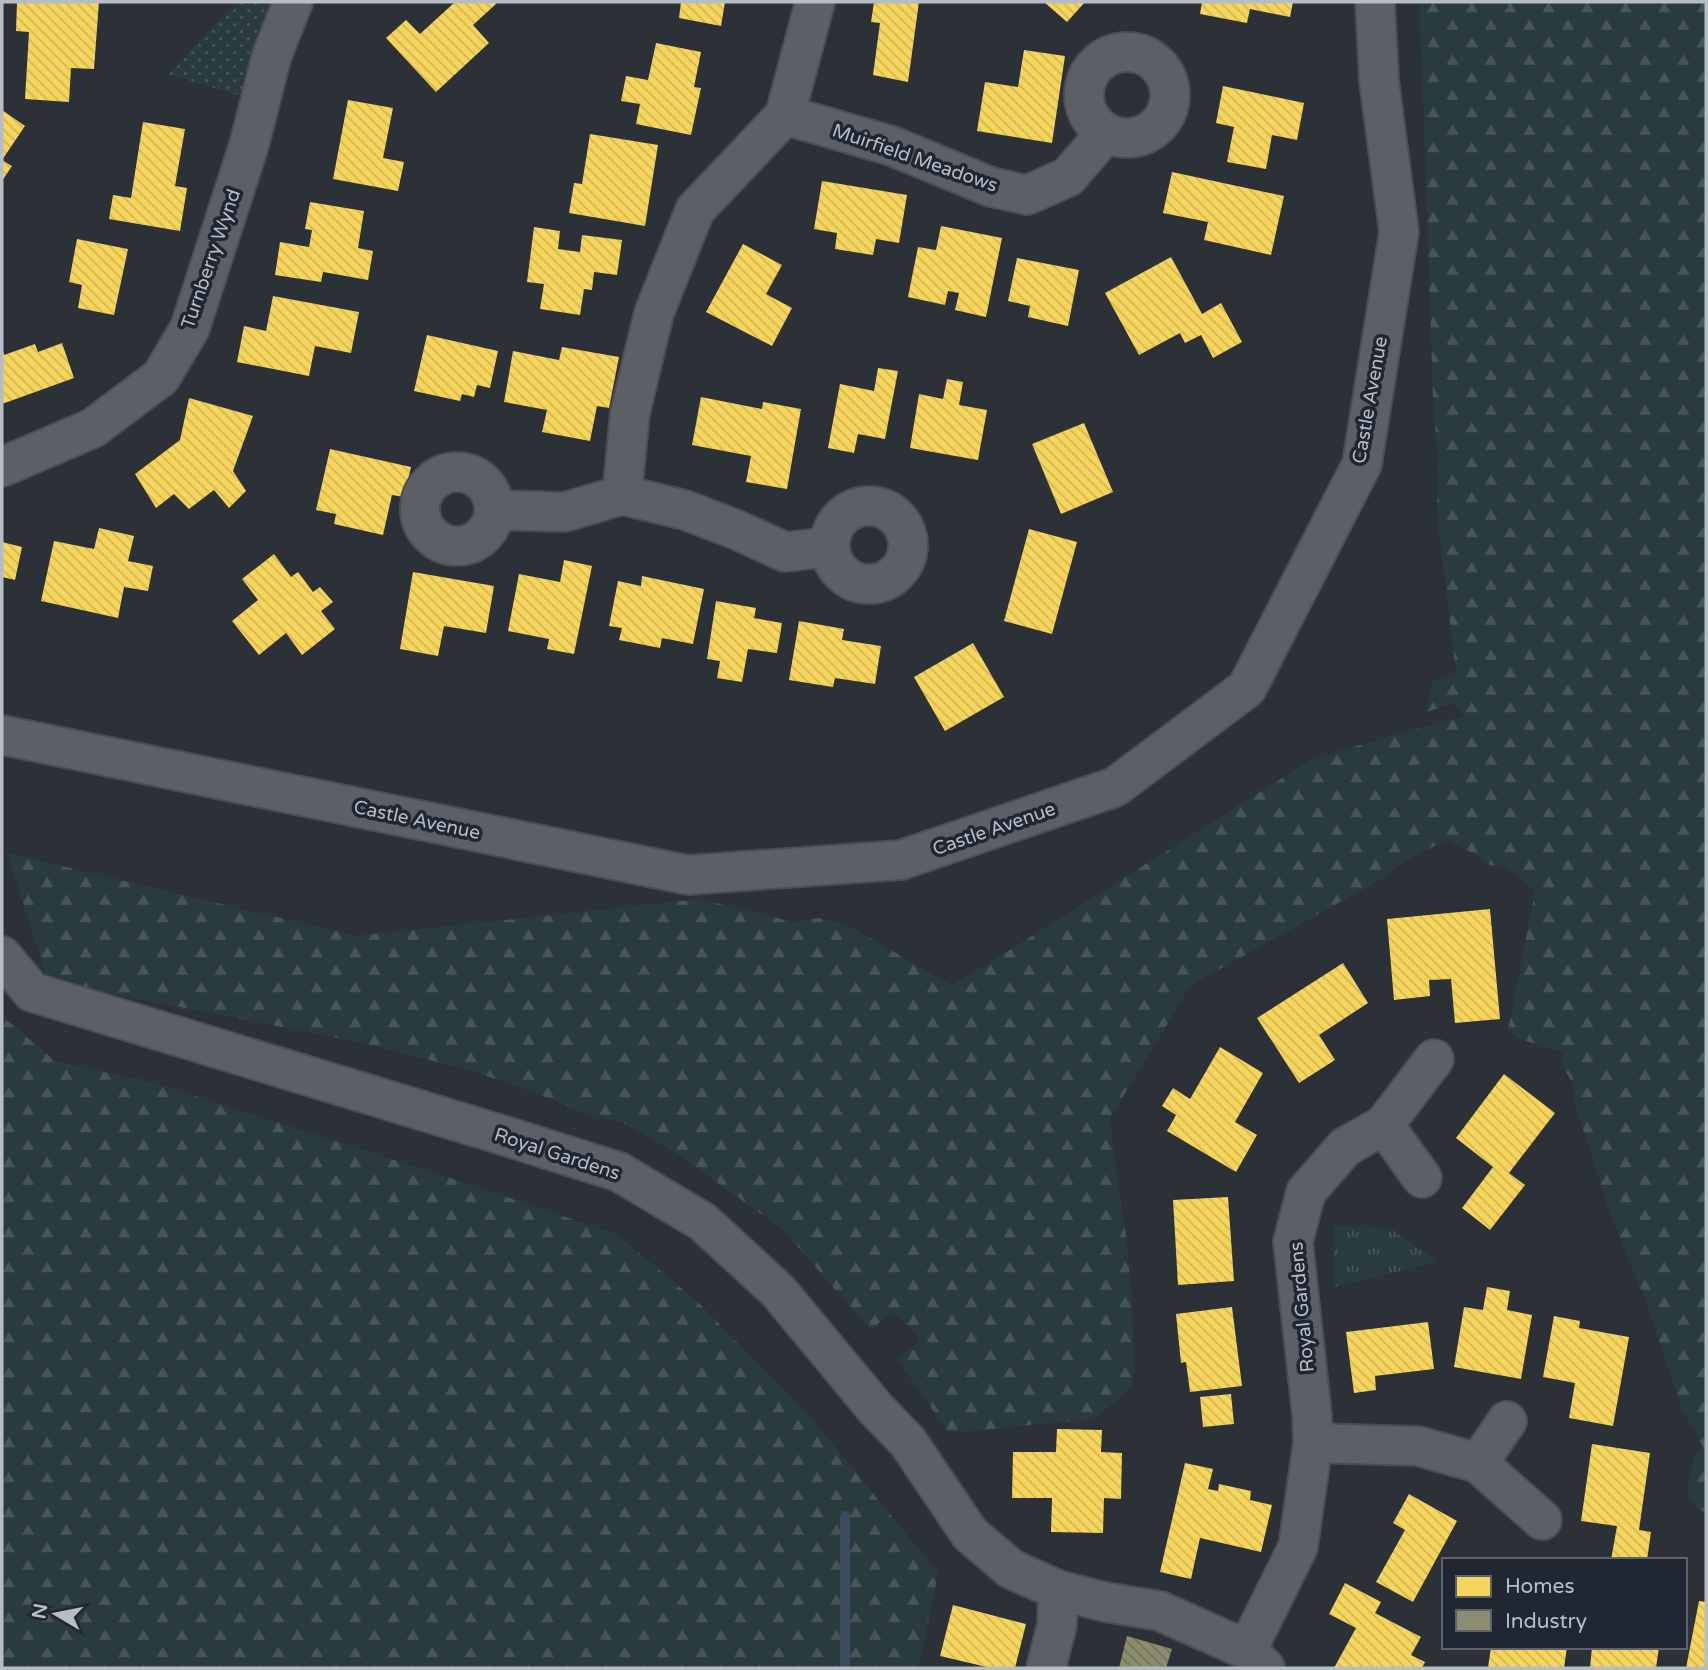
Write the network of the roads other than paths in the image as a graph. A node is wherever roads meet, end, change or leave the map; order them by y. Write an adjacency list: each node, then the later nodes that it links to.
1 (293, 2): 6 (street, Turnberry Wynd)
2 (815, 2): 4 (street)
3 (1375, 2): 10 (street, Castle Avenue)
4 (785, 115): 5 (street, Muirfield Meadows); 7 (street)
5 (1106, 133)
6 (2, 467)
7 (622, 495): 8 (street); 9 (street)
8 (495, 510)
9 (829, 547)
10 (2, 735)
11 (2, 956): 19 (street, Royal Gardens)
12 (1434, 1059): 13 (street, Royal Gardens)
13 (1384, 1125): 14 (street); 16 (street, Royal Gardens)
14 (1422, 1178)
15 (1507, 1421): 17 (street)
16 (1313, 1443): 17 (street); 20 (street, Royal Gardens)
17 (1478, 1462): 18 (street)
18 (1542, 1520)
19 (1058, 1590): 20 (street, Royal Gardens); 21 (street)
20 (1256, 1659)
21 (1046, 1668)

